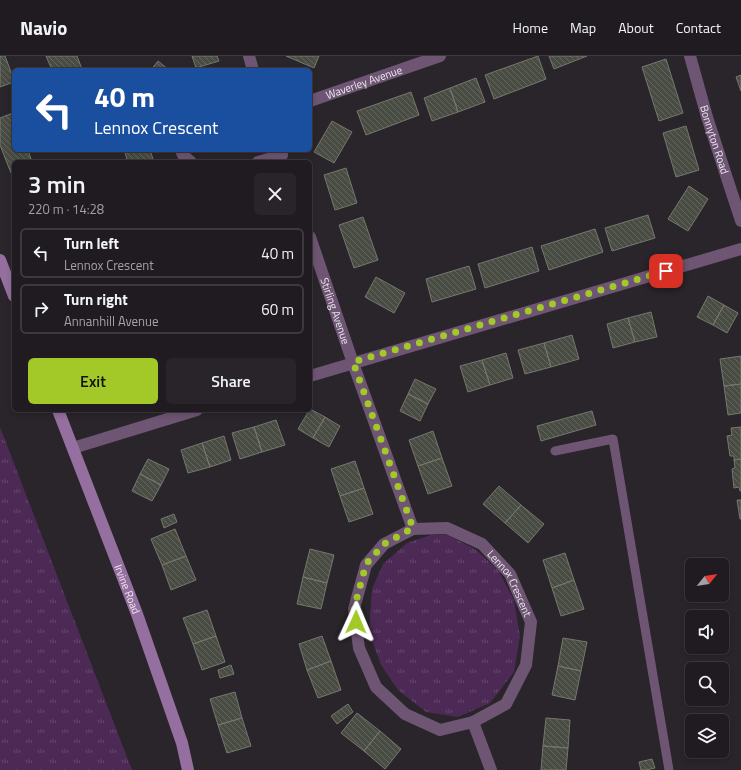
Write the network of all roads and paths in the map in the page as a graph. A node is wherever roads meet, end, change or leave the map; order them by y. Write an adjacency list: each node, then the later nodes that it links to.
1 (248, 56): 4 (street)
2 (440, 56): 5 (street, Waverley Avenue)
3 (690, 56): 10 (street, Bonnyton Road)
4 (252, 68)
5 (312, 100)
6 (182, 152): 8 (street)
7 (282, 156): 9 (street)
8 (189, 160)
9 (266, 160)
10 (741, 222)
11 (312, 243): 15 (street, Stirling Avenue)
12 (741, 249): 15 (street)
13 (0, 260): 14 (main road)
14 (12, 291)
15 (353, 362): 16 (street); 21 (street)
16 (312, 375)
17 (59, 412): 19 (main road, Irvine Road)
18 (190, 412): 19 (street)
19 (73, 448): 23 (main road, Irvine Road)
20 (555, 451): 25 (lane)
21 (413, 528): 22 (street, Lennox Crescent); 22 (street, Lennox Crescent)
22 (473, 722): 24 (street)
23 (188, 770)
24 (491, 770)
25 (668, 770)

